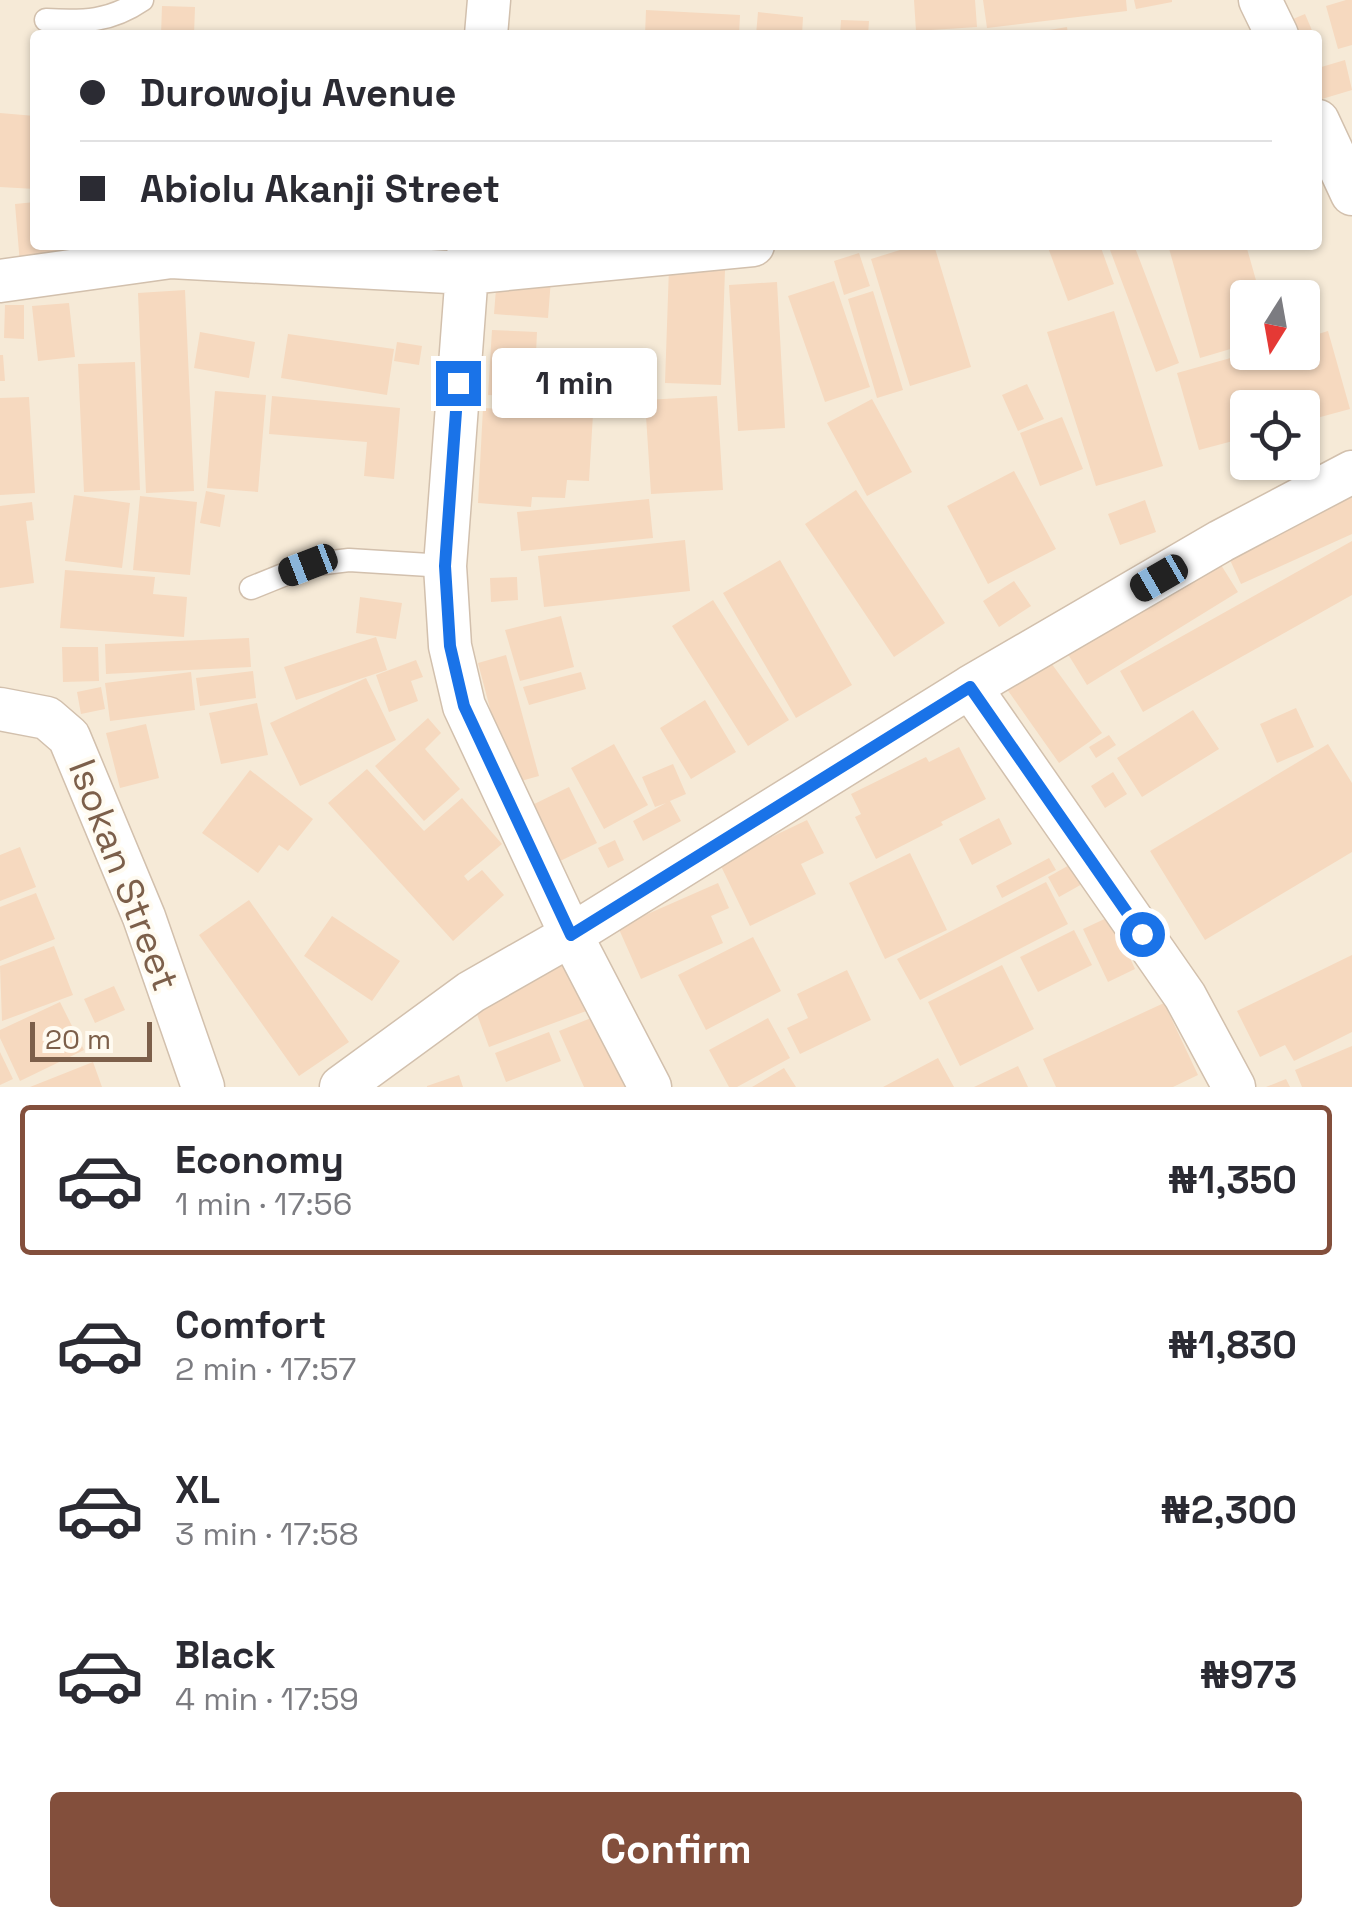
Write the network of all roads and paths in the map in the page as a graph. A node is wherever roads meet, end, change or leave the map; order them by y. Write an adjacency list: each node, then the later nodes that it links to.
1 (142, 0): 4 (lane)
2 (489, 0): 5 (street)
3 (1260, 0): 6 (street)
4 (46, 20)
5 (486, 30)
6 (1275, 30)
7 (1322, 130): 8 (street)
8 (1352, 194)
9 (651, 250): 10 (street)
10 (468, 259): 11 (street); 13 (street)
11 (0, 281)
12 (1352, 472): 15 (street)
13 (445, 566): 14 (lane); 17 (street)
14 (251, 588)
15 (970, 687): 17 (street); 21 (street)
16 (0, 709): 18 (street, Isokan Street)
17 (571, 935): 19 (street); 20 (street)
18 (203, 1087)
19 (342, 1087)
20 (650, 1087)
21 (1234, 1087)

